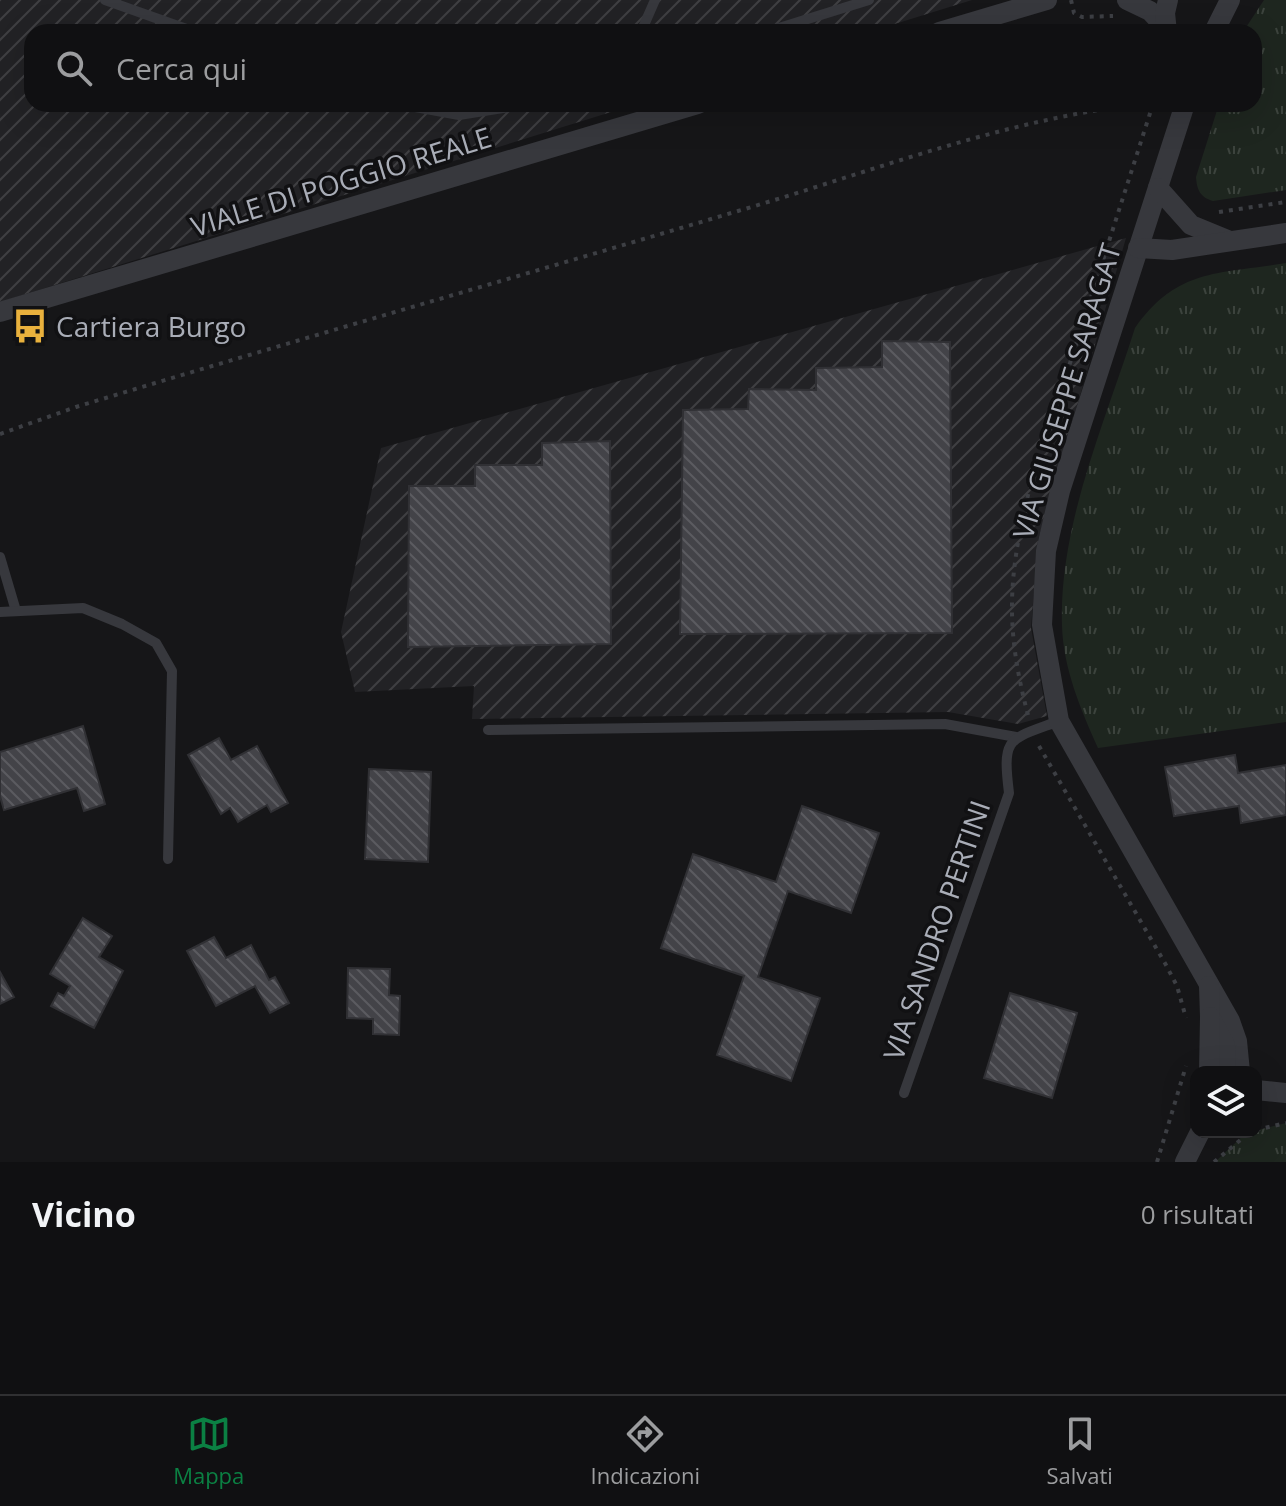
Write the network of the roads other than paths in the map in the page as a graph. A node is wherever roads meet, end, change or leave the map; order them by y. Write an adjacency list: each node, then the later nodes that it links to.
1 (105, 0): 9 (lane)
2 (655, 0): 10 (lane)
3 (869, 0): 11 (lane)
4 (1047, 0): 12 (street)
5 (1168, 0): 14 (street)
6 (1212, 0): 15 (street)
7 (1230, 0): 16 (street)
8 (1126, 9): 13 (street)
9 (172, 24)
10 (644, 24)
11 (792, 24)
12 (966, 24)
13 (1162, 24)
14 (1166, 24)
15 (1215, 24)
16 (1218, 24)
17 (443, 112): 18 (lane)
18 (478, 112)
19 (671, 112): 25 (street, VIALE DI POGGIO REALE)
20 (1181, 112): 21 (street, VIA GIUSEPPE SARAGAT)
21 (1158, 188): 23 (street); 24 (street, VIA GIUSEPPE SARAGAT)
22 (1286, 233): 23 (street)
23 (1233, 242): 24 (street)
24 (1138, 248): 29 (street, VIA GIUSEPPE SARAGAT)
25 (0, 312)
26 (0, 557): 27 (lane)
27 (16, 611): 28 (lane); 32 (lane)
28 (0, 612)
29 (1059, 721): 31 (lane); 33 (street, VIA GIUSEPPE SARAGAT)
30 (488, 730): 31 (lane)
31 (1016, 737): 39 (lane, VIA SANDRO PERTINI)
32 (168, 859)
33 (1209, 986): 34 (street, VIA GIUSEPPE SARAGAT); 37 (street, VIA GIUSEPPE SARAGAT)
34 (1210, 1017): 35 (street, VIA GIUSEPPE SARAGAT); 36 (street, VIA GIUSEPPE SARAGAT)
35 (1209, 1066)
36 (1225, 1066)
37 (1239, 1066)
38 (1262, 1091): 40 (street)
39 (904, 1093)
40 (1286, 1093)
41 (1197, 1138): 42 (street)
42 (1185, 1162)

